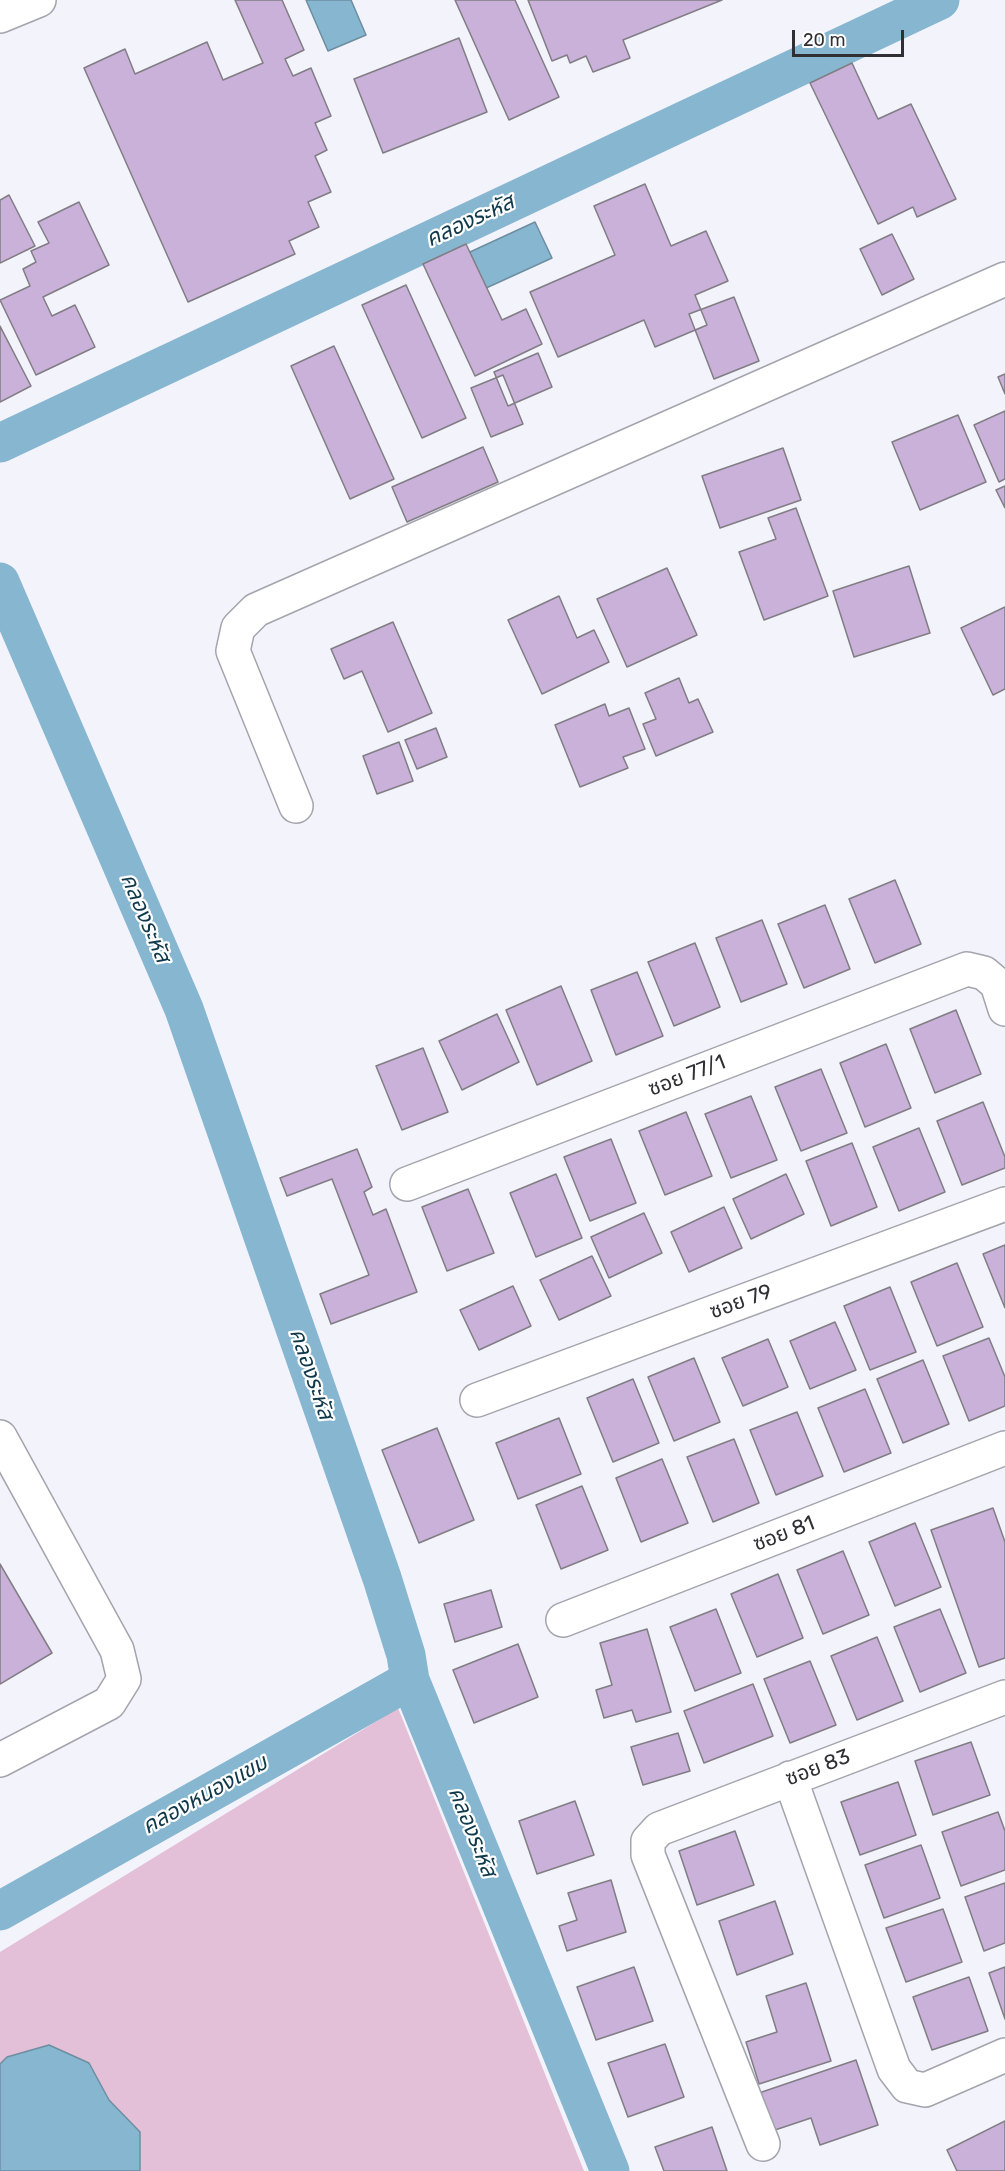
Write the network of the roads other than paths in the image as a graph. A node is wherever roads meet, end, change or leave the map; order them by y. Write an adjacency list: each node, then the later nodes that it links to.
1 (39, 0): 2 (street)
2 (0, 16)
3 (1005, 279): 4 (street)
4 (296, 806)
5 (1005, 1010): 6 (street, ซอย 77/1)
6 (407, 1184)
7 (1005, 1204): 8 (street, ซอย 79)
8 (477, 1400)
9 (0, 1437): 13 (street)
10 (1005, 1448): 11 (street, ซอย 81)
11 (563, 1620)
12 (1005, 1697): 14 (street, ซอย 83)
13 (0, 1760)
14 (790, 1778): 15 (street); 16 (street, ซอย 83)
15 (1005, 2055)
16 (763, 2144)

